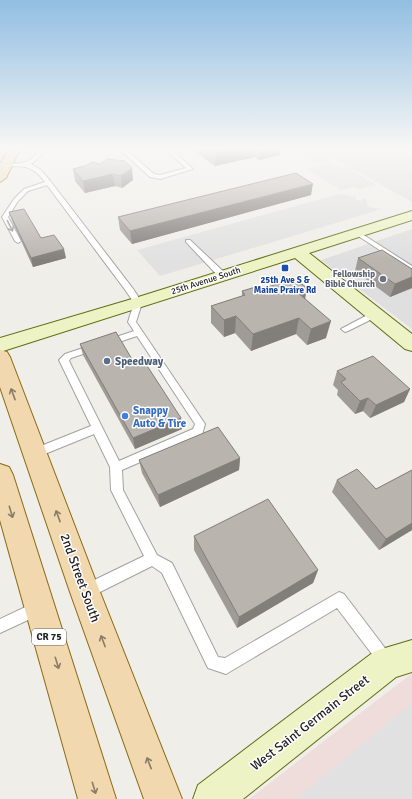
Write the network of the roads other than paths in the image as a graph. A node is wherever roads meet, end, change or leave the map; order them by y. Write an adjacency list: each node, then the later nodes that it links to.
1 (38, 186): 5 (lane, one-way to 5)
2 (51, 186): 10 (lane)
3 (412, 215): 4 (street, 25th Avenue South)
4 (357, 233): 7 (street, 25th Avenue South); 8 (lane)
5 (18, 241)
6 (188, 241): 9 (lane)
7 (298, 252): 9 (street, 25th Avenue South); 11 (street)
8 (412, 269)
9 (223, 276): 10 (street, 25th Avenue South)
10 (138, 303): 13 (lane); 15 (street, 25th Avenue South)
11 (375, 314): 12 (lane); 14 (street)
12 (345, 329)
13 (138, 332): 17 (lane); 19 (lane)
14 (412, 344)
15 (0, 345)
16 (0, 356): 18 (main road, 2nd Street South, one-way to 16)
17 (97, 428): 18 (lane); 19 (lane)
18 (35, 453): 22 (main road, 2nd Street South, one-way to 18)
19 (116, 468): 21 (lane)
20 (0, 475): 23 (main road, CR 75, one-way to 23)
21 (152, 559): 22 (lane); 25 (lane)
22 (85, 592): 27 (main road, 2nd Street South, one-way to 22)
23 (40, 607): 24 (lane); 26 (main road, CR 75, one-way to 26)
24 (0, 626)
25 (399, 659): 28 (street, West Saint Germain Street)
26 (97, 799)
27 (163, 799)
28 (212, 799)

